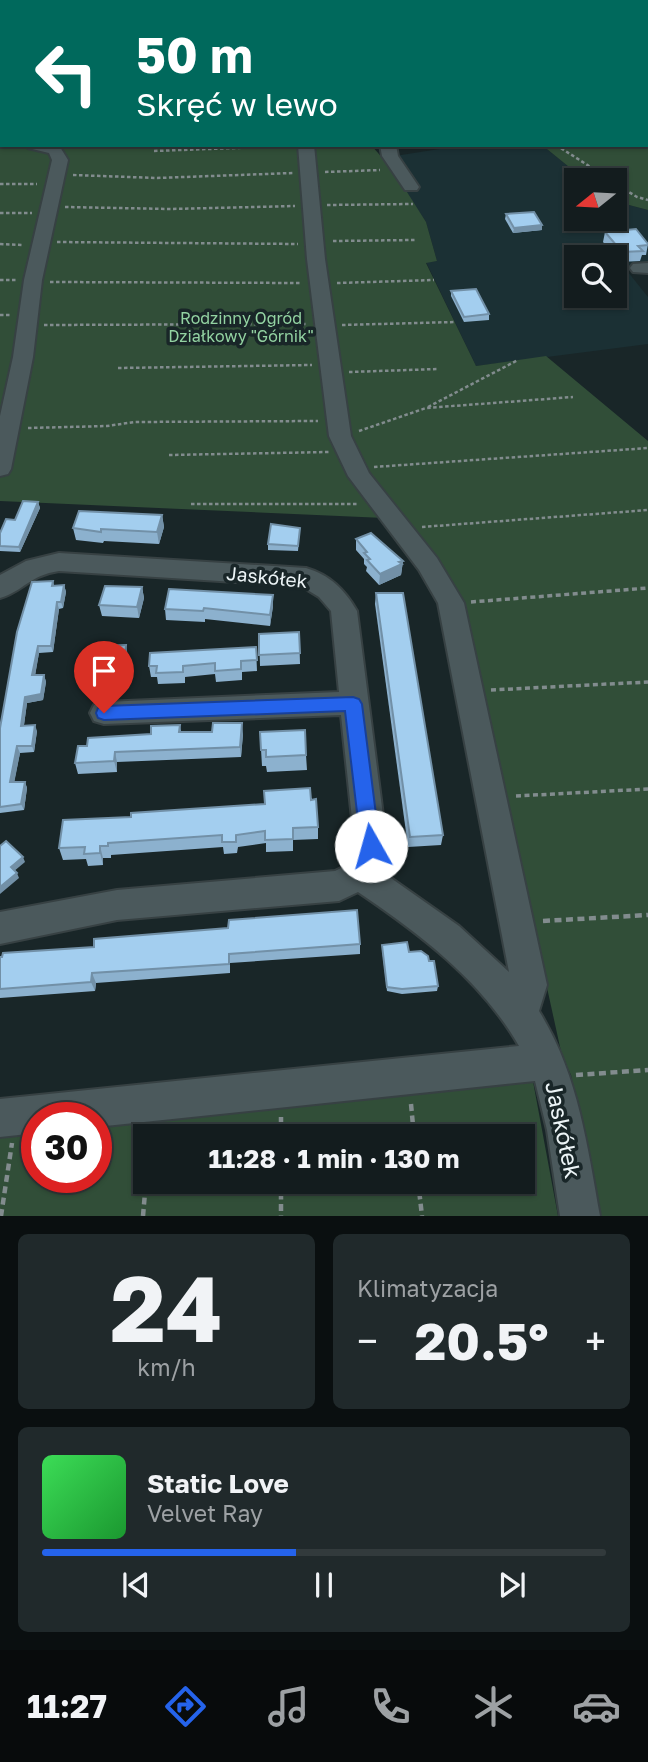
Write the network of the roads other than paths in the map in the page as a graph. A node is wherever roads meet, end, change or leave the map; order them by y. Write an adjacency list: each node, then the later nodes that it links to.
1 (42, 147): 4 (street)
2 (306, 147): 12 (street)
3 (388, 147): 5 (street)
4 (54, 179): 6 (lane)
5 (411, 187)
6 (0, 469)
7 (0, 589): 8 (street, Jaskółek)
8 (353, 704): 9 (street); 10 (street, Jaskółek)
9 (104, 713)
10 (359, 875): 11 (street); 12 (street, Jaskółek)
11 (0, 928)
12 (516, 1009): 13 (street, Jaskółek)
13 (558, 1067): 14 (street); 15 (street, Jaskółek)
14 (8, 1118)
15 (580, 1216)

